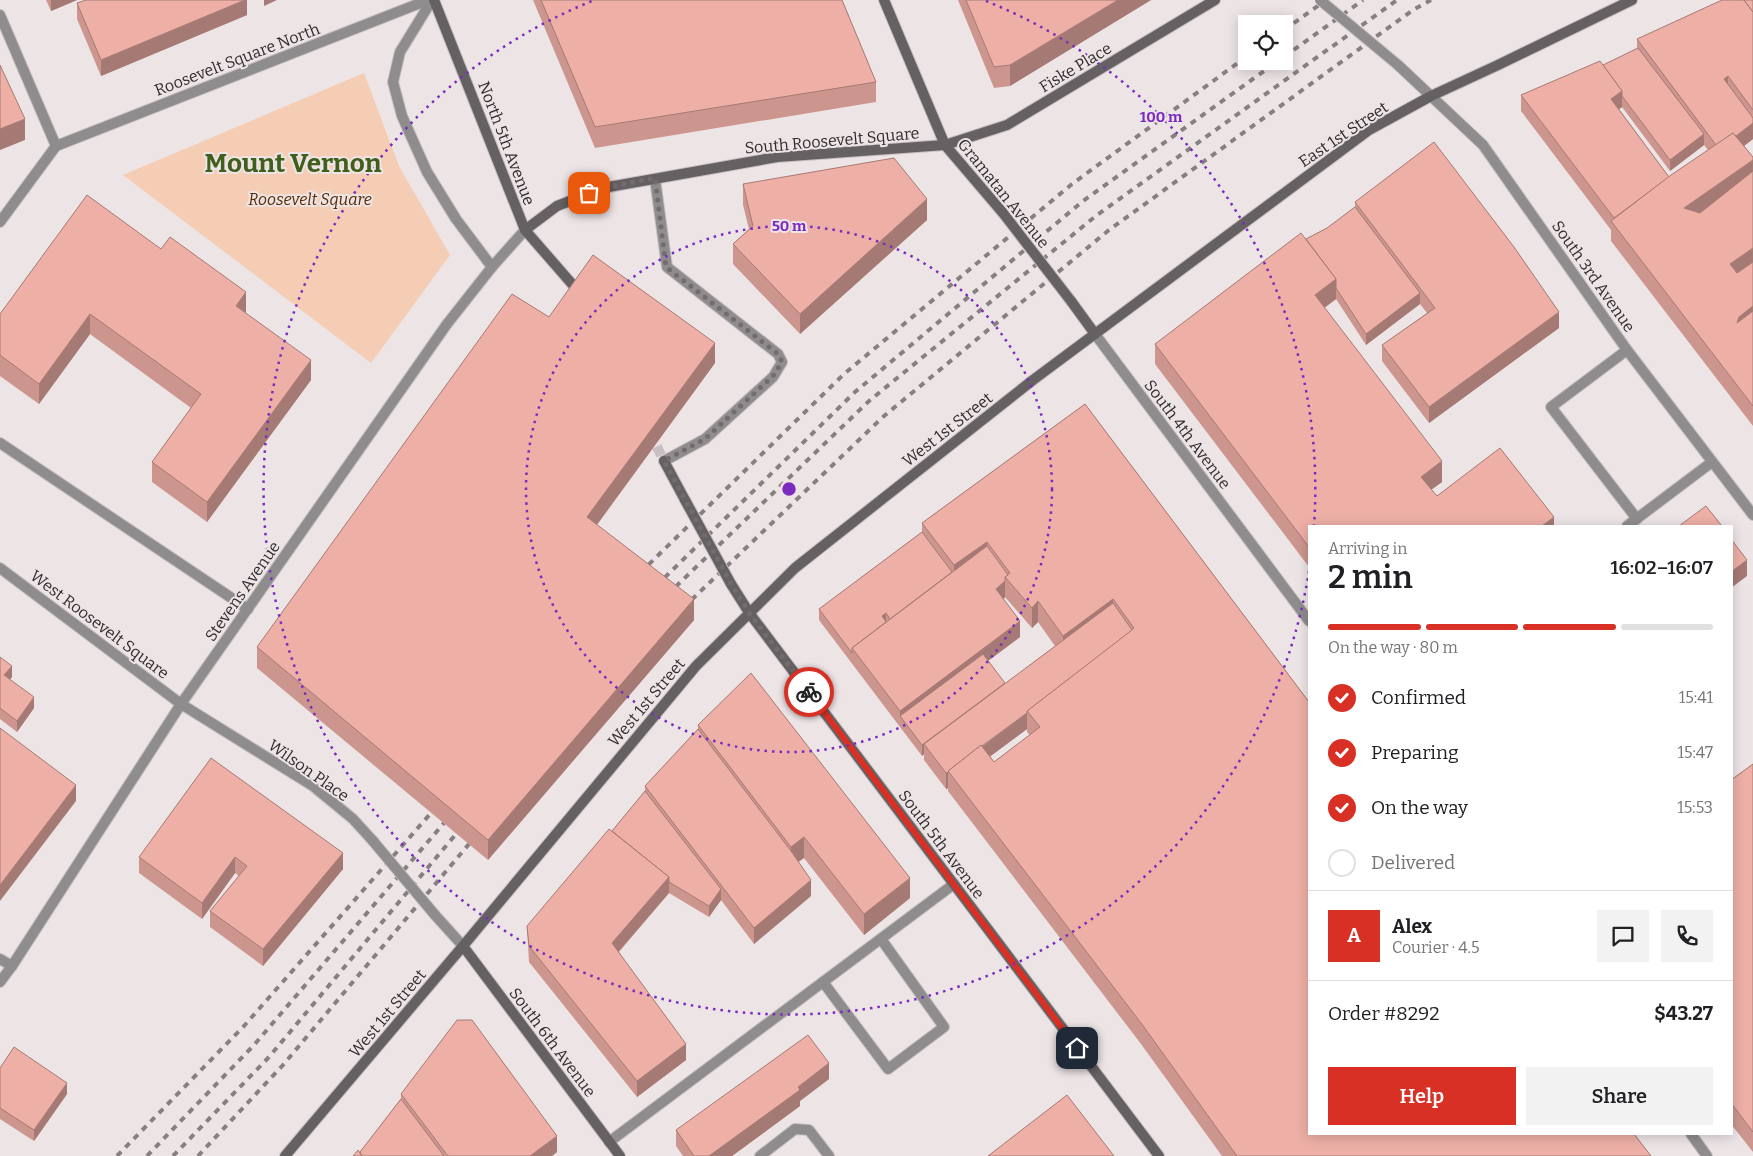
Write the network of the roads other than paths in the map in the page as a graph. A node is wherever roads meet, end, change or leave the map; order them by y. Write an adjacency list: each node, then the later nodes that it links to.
1 (428, 0): 10 (street, Roosevelt Square North)
2 (433, 0): 14 (street, North 5th Avenue); 16 (street)
3 (884, 0): 9 (street, Gramatan Avenue)
4 (1215, 0): 9 (street, Fiske Place)
5 (1320, 0): 8 (street, South 3rd Avenue, bridge)
6 (1632, 0): 8 (street, East 1st Street)
7 (0, 15): 10 (street)
8 (1431, 96): 18 (street, East 1st Street); 19 (street, South 3rd Avenue)
9 (945, 145): 11 (street, South Roosevelt Square); 15 (street, Gramatan Avenue, bridge)
10 (56, 146): 12 (street)
11 (655, 178): 14 (street, South Roosevelt Square); 27 (street, South 5th Avenue, bridge)
12 (4, 210): 13 (street)
13 (0, 222)
14 (525, 230): 16 (street, Stevens Avenue); 17 (street, North 5th Avenue)
15 (1044, 265): 18 (street, South 4th Avenue, bridge)
16 (492, 267): 26 (street, Stevens Avenue)
17 (572, 284)
18 (1095, 334): 27 (street, West 1st Street); 28 (street, South 4th Avenue)
19 (1627, 350): 21 (street, South 3rd Avenue); 23 (street)
20 (0, 443): 26 (street)
21 (1712, 462): 22 (street, South 3rd Avenue); 23 (street)
22 (1753, 515)
23 (1637, 519): 24 (street)
24 (1628, 525)
25 (0, 568): 29 (street, West Roosevelt Square)
26 (248, 608): 29 (street, Stevens Avenue)
27 (750, 614): 30 (street, South 5th Avenue); 32 (street, West 1st Street)
28 (1308, 620)
29 (181, 704): 32 (street, Wilson Place, bridge); 34 (street, Stevens Avenue)
30 (954, 884): 31 (street); 43 (street, South 5th Avenue)
31 (881, 939): 36 (street); 36 (street)
32 (463, 946): 38 (street, South 6th Avenue); 39 (street, West 1st Street)
33 (0, 959): 34 (street)
34 (12, 966): 35 (street, Stevens Avenue)
35 (0, 982)
36 (823, 982): 38 (street)
37 (1691, 1135): 44 (street)
38 (609, 1142): 40 (street, South 6th Avenue)
39 (285, 1156)
40 (620, 1156)
41 (760, 1156): 42 (street)
42 (829, 1156)
43 (1159, 1156)
44 (1707, 1156)

